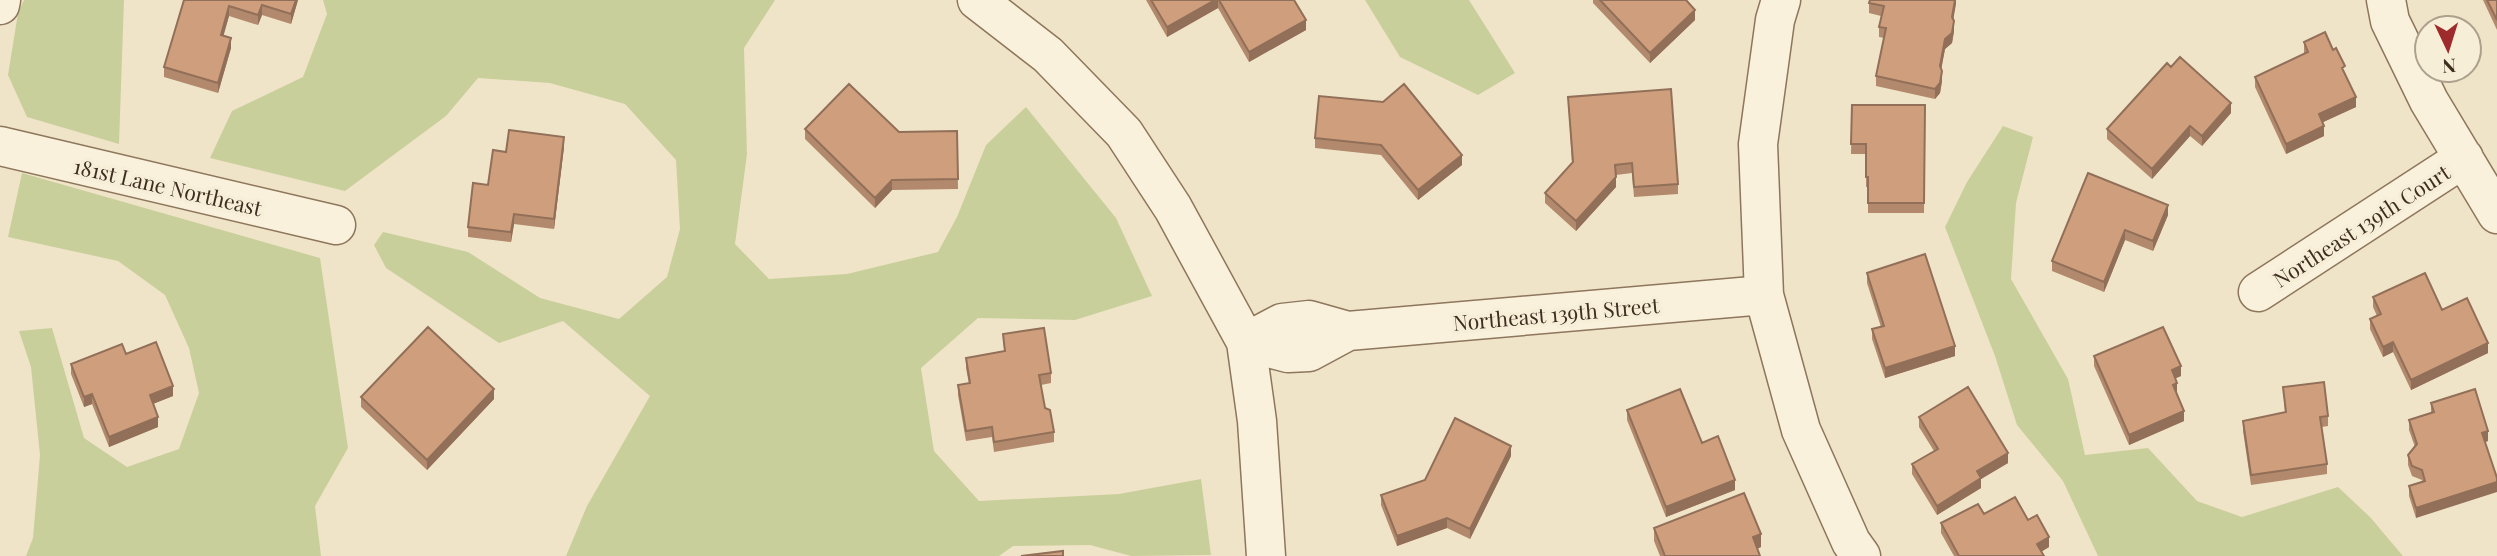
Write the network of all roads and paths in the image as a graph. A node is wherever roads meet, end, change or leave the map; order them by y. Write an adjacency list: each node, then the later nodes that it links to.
1 (977, 0): 10 (street)
2 (1781, 0): 9 (street)
3 (2386, 0): 5 (street)
4 (0, 146): 7 (street, 181st Lane Northeast)
5 (2464, 158): 6 (street); 8 (street, Northeast 139th Court)
6 (2497, 214)
7 (336, 225)
8 (2258, 292)
9 (1764, 295): 10 (street, Northeast 139th Street); 12 (street)
10 (1246, 342): 11 (street)
11 (1266, 556)
12 (1861, 556)

